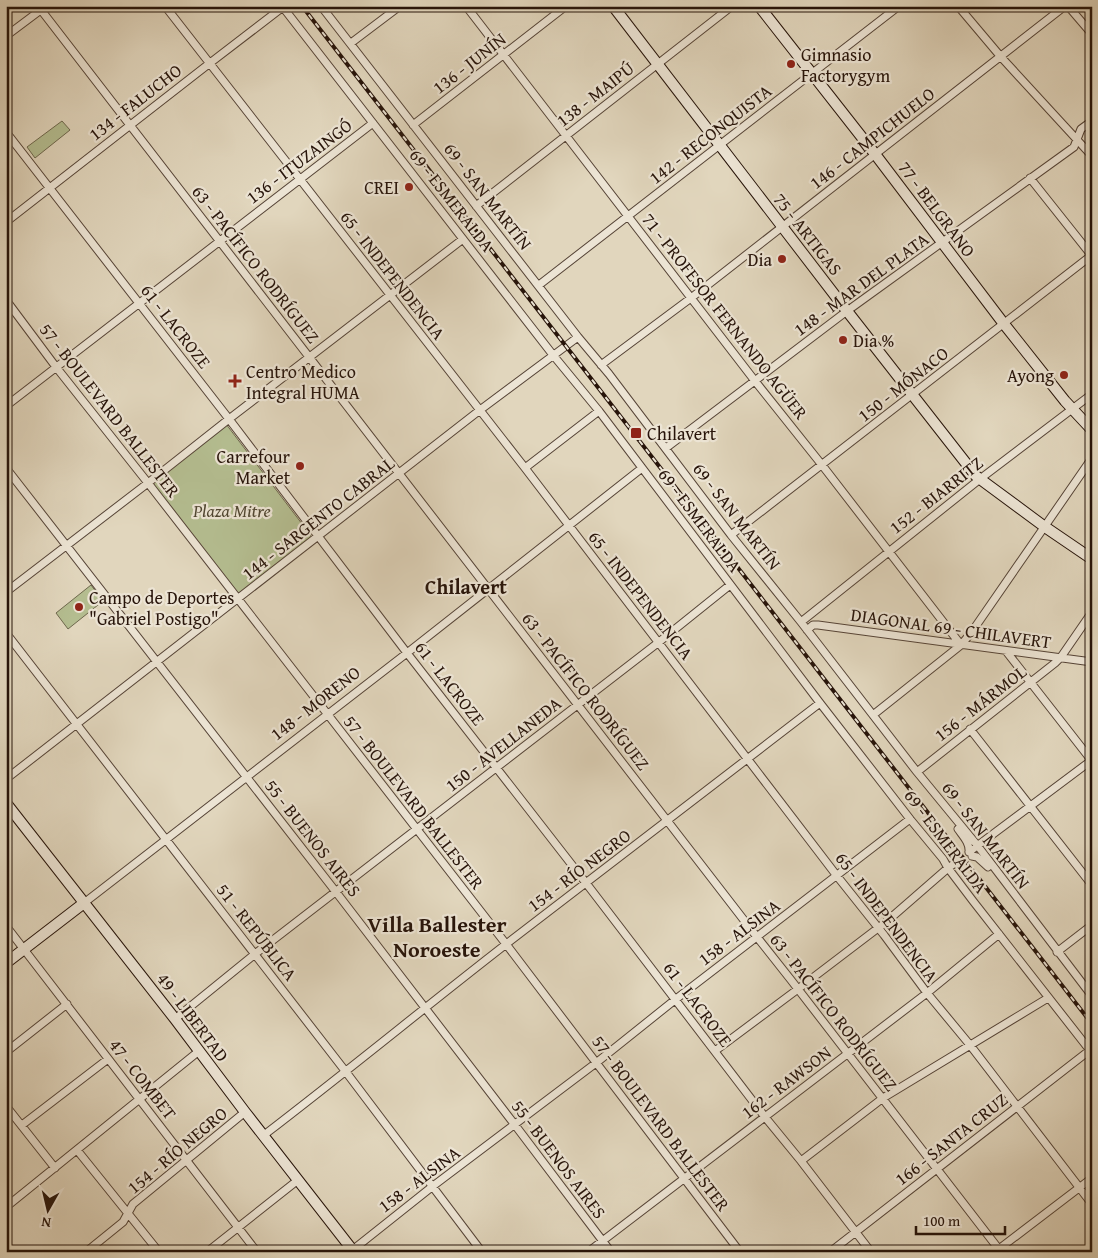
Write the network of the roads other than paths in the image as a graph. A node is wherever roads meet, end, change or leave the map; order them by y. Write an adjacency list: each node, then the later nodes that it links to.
1 (165, 6): 19 (street, 65 - INDEPENDENCIA)
2 (321, 6): 16 (street, 69 - SAN MARTÍN)
3 (400, 6): 16 (street)
4 (466, 6): 17 (street, 71 - PROFESOR FERNANDO AGÜER)
5 (566, 6): 17 (street, 136 - JUNÍN)
6 (613, 6): 20 (street, 75 - ARTIGAS)
7 (732, 6): 20 (street, 138 - MAIPÚ)
8 (759, 6): 21 (street, 77 - BELGRANO)
9 (899, 6): 21 (street, 142 - RECONQUISTA)
10 (958, 6): 18 (street)
11 (1067, 6): 14 (street); 18 (street, 146 - CAMPICHUELO)
12 (42, 7): 15 (street); 25 (street, 63 - PACÍFICO RODRÍGUEZ)
13 (283, 7): 19 (street, 134 - FALUCHO); 23 (street, 69 - ESMERALDA)
14 (1092, 34)
15 (6, 36)
16 (350, 43): 24 (street, 69 - SAN MARTÍN)
17 (503, 56): 24 (street, 136 - JUNÍN); 27 (street, 71 - PROFESOR FERNANDO AGÜER)
18 (1001, 56): 28 (street); 30 (street, 146 - CAMPICHUELO)
19 (210, 63): 25 (street, 134 - FALUCHO); 33 (street, 65 - INDEPENDENCIA)
20 (657, 64): 27 (street, 138 - MAIPÚ); 29 (street, 75 - ARTIGAS)
21 (812, 74): 29 (street, 142 - RECONQUISTA); 30 (street, 77 - BELGRANO)
22 (1092, 122): 28 (street, 148 - MAR DEL PLATA)
23 (373, 123): 33 (street, 136 - ITUZAINGÓ); 39 (street, 69 - ESMERALDA)
24 (413, 125): 35 (street, 69 - SAN MARTÍN)
25 (131, 126): 34 (street, 134 - FALUCHO); 40 (street, 63 - PACÍFICO RODRÍGUEZ)
26 (6, 132): 34 (street, 61 - LACROZE)
27 (566, 135): 35 (street, 138 - MAIPÚ); 36 (street, 71 - PROFESOR FERNANDO AGÜER)
28 (1077, 139): 31 (street); 32 (street, 148 - MAR DEL PLATA)
29 (720, 146): 36 (street, 142 - RECONQUISTA); 38 (street, 75 - ARTIGAS)
30 (874, 154): 38 (street, 146 - CAMPICHUELO); 41 (street, 77 - BELGRANO)
31 (1092, 156)
32 (1030, 178): 41 (street, 148 - MAR DEL PLATA); 42 (street)
33 (301, 179): 40 (street, 136 - ITUZAINGÓ); 44 (street, 65 - INDEPENDENCIA)
34 (50, 188): 37 (street, 134 - FALUCHO); 47 (street, 61 - LACROZE)
35 (476, 206): 43 (street, 69 - SAN MARTÍN)
36 (628, 216): 43 (street, 142 - RECONQUISTA); 45 (street, 71 - PROFESOR FERNANDO AGÜER)
37 (6, 222)
38 (782, 227): 45 (street, 146 - CAMPICHUELO); 48 (street, 75 - ARTIGAS)
39 (464, 239): 44 (street); 51 (street, 69 - ESMERALDA)
40 (219, 241): 47 (street, 136 - ITUZAINGÓ); 52 (street, 63 - PACÍFICO RODRÍGUEZ)
41 (942, 243): 48 (street, 148 - MAR DEL PLATA); 49 (street, 77 - BELGRANO)
42 (1092, 255): 49 (street, 150 - MÓNACO)
43 (539, 285): 50 (street, 69 - SAN MARTÍN)
44 (390, 296): 52 (street); 60 (street, 65 - INDEPENDENCIA)
45 (691, 298): 53 (street, 146 - CAMPICHUELO); 55 (street, 71 - PROFESOR FERNANDO AGÜER)
46 (6, 300): 54 (street, 57 - BOULEVARD BALLESTER)
47 (139, 303): 54 (street, 136 - ITUZAINGÓ); 62 (street, 61 - LACROZE)
48 (847, 312): 55 (street, 148 - MAR DEL PLATA); 57 (street, 75 - ARTIGAS)
49 (1004, 324): 57 (street, 150 - MÓNACO); 59 (street, 77 - BELGRANO)
50 (578, 337): 51 (street, 144 - SARGENTO CABRAL); 53 (street, 69 - SAN MARTÍN)
51 (553, 355): 60 (street, 144 - SARGENTO CABRAL); 61 (street, 69 - ESMERALDA)
52 (310, 357): 62 (street); 70 (street, 63 - PACÍFICO RODRÍGUEZ)
53 (601, 365): 64 (street, 69 - SAN MARTÍN)
54 (56, 367): 58 (street, 136 - ITUZAINGÓ); 72 (street, 57 - BOULEVARD BALLESTER)
55 (755, 381): 64 (street, 148 - MAR DEL PLATA); 66 (street, 71 - PROFESOR FERNANDO AGÜER)
56 (1092, 394): 59 (street, 152 - BIARRITZ)
57 (913, 395): 66 (street, 150 - MÓNACO); 71 (street, 75 - ARTIGAS)
58 (6, 406)
59 (1072, 409): 63 (street, 77 - BELGRANO); 71 (street, 152 - BIARRITZ)
60 (480, 410): 68 (street, 65 - INDEPENDENCIA); 70 (street, 144 - SARGENTO CABRAL)
61 (599, 411): 68 (street); 69 (street, 69 - ESMERALDA)
62 (228, 419): 72 (street); 76 (street, 61 - LACROZE)
63 (1092, 430)
64 (666, 448): 75 (street, 69 - SAN MARTÍN)
65 (1092, 458): 74 (street)
66 (822, 465): 75 (street, 150 - MÓNACO); 78 (street, 71 - PROFESOR FERNANDO AGÜER)
67 (6, 468): 77 (street, 55 - BUENOS AIRES)
68 (525, 468): 73 (street, 65 - INDEPENDENCIA)
69 (642, 468): 73 (street, 148 - MORENO); 80 (street, 69 - ESMERALDA)
70 (399, 473): 76 (street, 144 - SARGENTO CABRAL); 81 (street, 63 - PACÍFICO RODRÍGUEZ)
71 (980, 479): 74 (street, 75 - ARTIGAS); 78 (street, 152 - BIARRITZ)
72 (148, 483): 77 (street); 83 (street, 57 - BOULEVARD BALLESTER)
73 (569, 527): 81 (street, 148 - MORENO); 88 (street, 65 - INDEPENDENCIA)
74 (1045, 527): 79 (street, 75 - ARTIGAS); 89 (street)
75 (731, 535): 85 (street, 69 - SAN MARTÍN)
76 (318, 536): 83 (street, 144 - SARGENTO CABRAL); 91 (street, 61 - LACROZE)
77 (68, 546): 82 (street); 93 (street, 55 - BUENOS AIRES)
78 (889, 552): 85 (street, 152 - BIARRITZ); 89 (street, 71 - PROFESOR FERNANDO AGÜER)
79 (1092, 559)
80 (730, 585): 88 (street, 150 - AVELLANEDA); 96 (street, 69 - ESMERALDA)
81 (488, 589): 91 (street, 148 - MORENO); 97 (street, 63 - PACÍFICO RODRÍGUEZ)
82 (6, 592)
83 (238, 599): 93 (street, 144 - SARGENTO CABRAL); 98 (street, 57 - BOULEVARD BALLESTER)
84 (1092, 612): 92 (street, 156 - MÁRMOL)
85 (801, 622): 86 (street, 69 - SAN MARTÍN)
86 (807, 630): 89 (street, DIAGONAL 69 - CHILAVERT); 99 (street, 69 - SAN MARTÍN)
87 (6, 633): 100 (street, 51 - REPÚBLICA)
88 (659, 642): 97 (street, 150 - AVELLANEDA); 102 (street, 65 - INDEPENDENCIA)
89 (961, 645): 90 (street, DIAGONAL 69 - CHILAVERT); 99 (street)
90 (1006, 651): 92 (street, DIAGONAL 69 - CHILAVERT); 95 (street)
91 (407, 653): 98 (street, 148 - MORENO); 104 (street, 61 - LACROZE)
92 (1061, 657): 94 (street, DIAGONAL 69 - CHILAVERT); 95 (street, 156 - MÁRMOL)
93 (157, 662): 100 (street, 144 - SARGENTO CABRAL); 106 (street, 55 - BUENOS AIRES)
94 (1092, 662)
95 (1030, 682): 101 (street, 156 - MÁRMOL); 103 (street)
96 (820, 703): 102 (street, 154 - RÍO NEGRO); 111 (street, 69 - ESMERALDA)
97 (577, 704): 104 (street, 150 - AVELLANEDA); 112 (street, 63 - PACÍFICO RODRÍGUEZ)
98 (327, 715): 106 (street, 148 - MORENO); 113 (street, 57 - BOULEVARD BALLESTER)
99 (873, 715): 105 (street, 69 - SAN MARTÍN)
100 (76, 723): 107 (street, 144 - SARGENTO CABRAL); 114 (street, 51 - REPÚBLICA)
101 (970, 729): 105 (street, 156 - MÁRMOL); 109 (street)
102 (748, 758): 112 (street, 154 - RÍO NEGRO); 118 (street, 65 - INDEPENDENCIA)
103 (1092, 761): 109 (street)
104 (497, 768): 113 (street, 150 - AVELLANEDA); 120 (street, 61 - LACROZE)
105 (917, 772): 110 (street, 69 - SAN MARTÍN)
106 (246, 777): 114 (street, 148 - MORENO); 122 (street, 55 - BUENOS AIRES)
107 (6, 779)
108 (6, 803): 124 (street, 49 - LIBERTAD)
109 (1031, 806): 115 (street); 121 (street)
110 (951, 813): 115 (street, 69 - SAN MARTÍN); 116 (street)
111 (910, 819): 117 (street, 69 - ESMERALDA); 118 (street, 158 - ALSINA)
112 (668, 821): 120 (street, 154 - RÍO NEGRO); 129 (street, 63 - PACÍFICO RODRÍGUEZ)
113 (417, 830): 122 (street, 150 - AVELLANEDA); 130 (street, 57 - BOULEVARD BALLESTER)
114 (166, 838): 124 (street, 148 - MORENO); 133 (street, 51 - REPÚBLICA)
115 (977, 845): 116 (street); 119 (street, 69 - SAN MARTÍN)
116 (970, 854): 119 (street)
117 (948, 868): 123 (street, 69 - ESMERALDA); 123 (street); 127 (street)
118 (837, 876): 127 (street, 65 - INDEPENDENCIA); 129 (street, 158 - ALSINA)
119 (1004, 881): 132 (street, 69 - SAN MARTÍN)
120 (586, 883): 130 (street, 154 - RÍO NEGRO); 139 (street, 61 - LACROZE)
121 (1092, 885)
122 (336, 892): 133 (street, 150 - AVELLANEDA); 141 (street, 55 - BUENOS AIRES)
123 (973, 901): 128 (street, 69 - ESMERALDA)
124 (84, 903): 131 (street, 148 - MORENO); 142 (street, 49 - LIBERTAD)
125 (1092, 925): 132 (street)
126 (6, 926): 131 (street, 47 - COMBET)
127 (878, 927): 135 (street); 136 (street, 65 - INDEPENDENCIA)
128 (999, 934): 136 (street, 162 - RAWSON); 138 (street, 69 - ESMERALDA)
129 (756, 937): 135 (street, 63 - PACÍFICO RODRÍGUEZ); 139 (street, 158 - ALSINA)
130 (506, 944): 141 (street, 154 - RÍO NEGRO); 150 (street, 57 - BOULEVARD BALLESTER)
131 (24, 949): 134 (street, 148 - MORENO); 140 (street, 47 - COMBET)
132 (1058, 952): 137 (street, 69 - SAN MARTÍN)
133 (255, 954): 142 (street, 150 - AVELLANEDA); 151 (street, 51 - REPÚBLICA)
134 (6, 963)
135 (798, 989): 145 (street); 148 (street, 63 - PACÍFICO RODRÍGUEZ)
136 (927, 994): 143 (street, 65 - INDEPENDENCIA); 148 (street, 162 - RAWSON)
137 (1092, 996)
138 (1048, 998): 143 (street); 146 (street, 69 - ESMERALDA)
139 (676, 999): 145 (street, 61 - LACROZE); 150 (street, 158 - ALSINA)
140 (67, 1004): 147 (street); 149 (street, 47 - COMBET)
141 (425, 1008): 151 (street, 154 - RÍO NEGRO); 159 (street, 55 - BUENOS AIRES)
142 (175, 1018): 144 (street, 49 - LIBERTAD)
143 (970, 1045): 152 (street); 155 (street, 65 - INDEPENDENCIA)
144 (199, 1051): 153 (street); 156 (street, 49 - LIBERTAD)
145 (715, 1051): 157 (street, 61 - LACROZE)
146 (1091, 1051): 155 (street, 166 - SANTA CRUZ)
147 (6, 1052)
148 (848, 1054): 152 (street, 63 - PACÍFICO RODRÍGUEZ); 157 (street, 162 - RAWSON)
149 (108, 1059): 153 (street, 47 - COMBET); 158 (street)
150 (596, 1062): 159 (street, 158 - ALSINA); 168 (street, 57 - BOULEVARD BALLESTER)
151 (346, 1072): 160 (street, 154 - RÍO NEGRO); 169 (street, 51 - REPÚBLICA)
152 (883, 1098): 163 (street); 165 (street, 63 - PACÍFICO RODRÍGUEZ)
153 (140, 1099): 161 (street); 162 (street, 47 - COMBET)
154 (6, 1106): 158 (street)
155 (1017, 1106): 165 (street, 166 - SANTA CRUZ); 170 (street, 65 - INDEPENDENCIA)
156 (245, 1112): 160 (street, 49 - LIBERTAD); 162 (street, 154 - RÍO NEGRO)
157 (764, 1117): 163 (street, 61 - LACROZE); 168 (street, 162 - RAWSON)
158 (22, 1125): 164 (street)
159 (515, 1125): 169 (street, 158 - ALSINA); 176 (street, 55 - BUENOS AIRES)
160 (264, 1136): 167 (street, 49 - LIBERTAD)
161 (77, 1150): 164 (street); 173 (street)
162 (187, 1160): 173 (street, 154 - RÍO NEGRO); 174 (street, 47 - COMBET)
163 (801, 1161): 175 (street, 61 - LACROZE)
164 (54, 1168): 172 (street)
165 (937, 1169): 175 (street, 166 - SANTA CRUZ); 179 (street, 63 - PACÍFICO RODRÍGUEZ)
166 (1092, 1178): 170 (street)
167 (298, 1180): 174 (street); 178 (street, 49 - LIBERTAD)
168 (684, 1180): 176 (street, 162 - RAWSON); 188 (street, 57 - BOULEVARD BALLESTER)
169 (433, 1186): 178 (street, 158 - ALSINA); 185 (street, 51 - REPÚBLICA)
170 (1080, 1187): 171 (street, 65 - INDEPENDENCIA); 179 (street)
171 (1092, 1204)
172 (6, 1207)
173 (129, 1213): 181 (street, 154 - RÍO NEGRO); 182 (street)
174 (238, 1227): 183 (street); 184 (street, 47 - COMBET)
175 (856, 1231): 189 (street, 166 - SANTA CRUZ); 190 (street, 61 - LACROZE)
176 (603, 1241): 186 (street, 162 - RAWSON); 187 (street, 55 - BUENOS AIRES)
177 (6, 1248): 180 (street)
178 (352, 1251)
179 (999, 1251)
180 (10, 1252)
181 (86, 1252)
182 (159, 1252)
183 (206, 1252)
184 (257, 1252)
185 (482, 1252)
186 (588, 1252)
187 (611, 1252)
188 (740, 1252)
189 (830, 1252)
190 (871, 1252)

